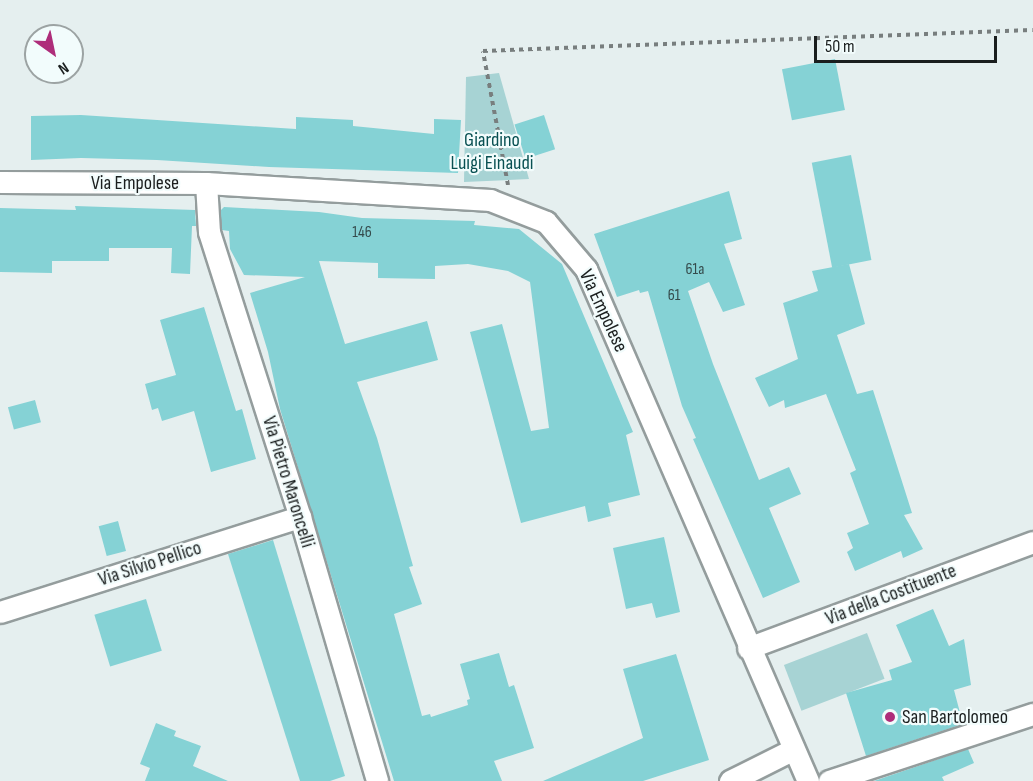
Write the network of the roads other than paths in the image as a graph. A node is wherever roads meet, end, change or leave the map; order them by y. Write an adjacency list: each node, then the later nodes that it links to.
1 (0, 182): 2 (street, Via Empolese)
2 (206, 183): 3 (street, Via Pietro Maroncelli); 6 (street, Via Empolese)
3 (300, 517): 5 (street, Via Silvio Pellico); 9 (street, Via Pietro Maroncelli)
4 (1033, 542): 6 (street, Via della Costituente)
5 (0, 612)
6 (748, 648): 8 (street, Via Empolese)
7 (1033, 714): 12 (street)
8 (792, 750): 10 (street); 11 (street, Via Empolese)
9 (377, 781)
10 (730, 781)
11 (808, 781)
12 (830, 781)

